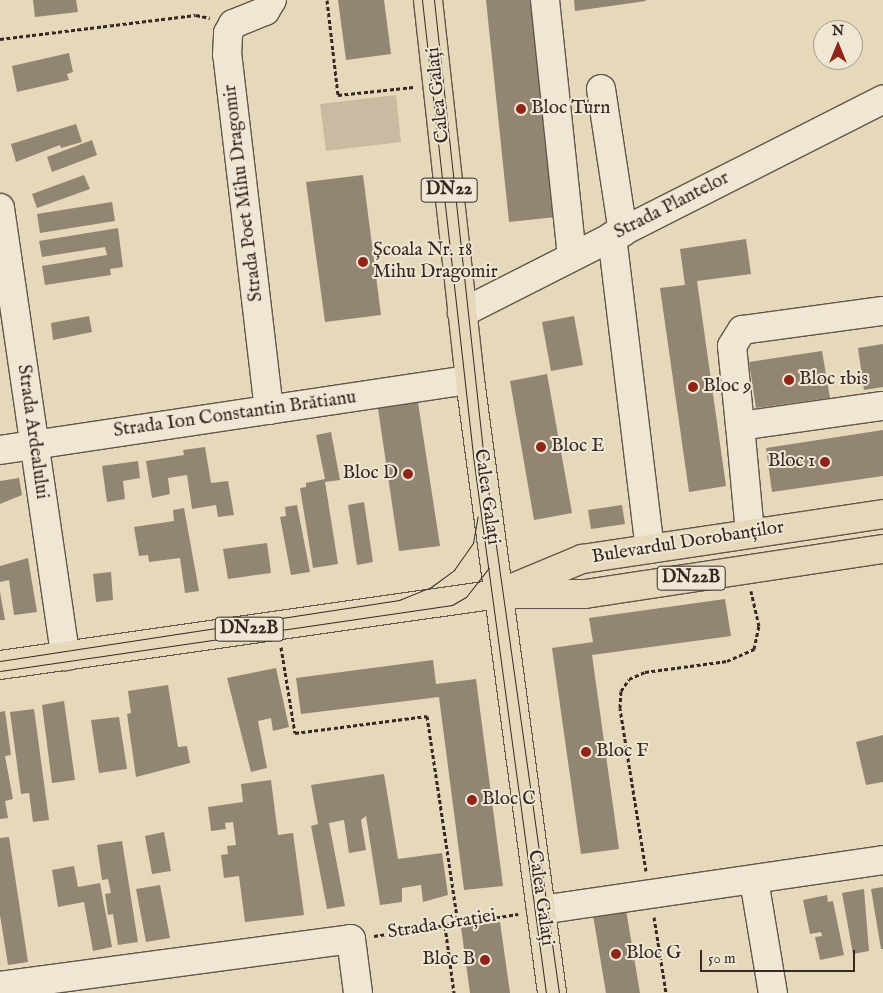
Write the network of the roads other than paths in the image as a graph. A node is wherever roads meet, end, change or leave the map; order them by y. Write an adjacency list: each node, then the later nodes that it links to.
1 (272, 0): 13 (street, Strada Poet Mihu Dragomir)
2 (428, 0): 10 (main road, Calea Galați / DN22)
3 (545, 0): 8 (street)
4 (601, 89): 7 (street)
5 (883, 98): 7 (street, Strada Plantelor)
6 (0, 208): 15 (street, Strada Ardealului)
7 (618, 234): 8 (street, Strada Plantelor); 19 (street)
8 (572, 254): 10 (street, Strada Plantelor)
9 (883, 312): 14 (street)
10 (462, 313): 11 (main road, Calea Galați / DN22)
11 (470, 380): 13 (street, Strada Ion Constantin Brătianu); 21 (main road, Calea Galați / DN22)
12 (883, 406): 14 (street)
13 (269, 410): 15 (street, Strada Ion Constantin Brătianu)
14 (740, 426): 18 (street)
15 (34, 444): 16 (street, Strada Ion Constantin Brătianu); 22 (street, Strada Ardealului)
16 (0, 450)
17 (883, 514): 18 (main road, Bulevardul Dorobanților / DN22B)
18 (750, 534): 19 (main road, Bulevardul Dorobanților / DN22B)
19 (650, 549): 21 (main road, Bulevardul Dorobanților / DN22B)
20 (883, 549): 21 (main road, Bulevardul Dorobanților / DN22B)
21 (498, 594): 22 (main road, Bulevardul Dorobanților / DN22B); 26 (main road, Calea Galați / DN22)
22 (65, 656): 23 (main road, Bulevardul Dorobanților / DN22B)
23 (0, 665)
24 (883, 860): 25 (street)
25 (754, 880): 26 (street); 30 (street)
26 (541, 910): 29 (main road, Calea Galați / DN22)
27 (0, 986): 28 (street)
28 (358, 993)
29 (552, 993)
30 (773, 993)

